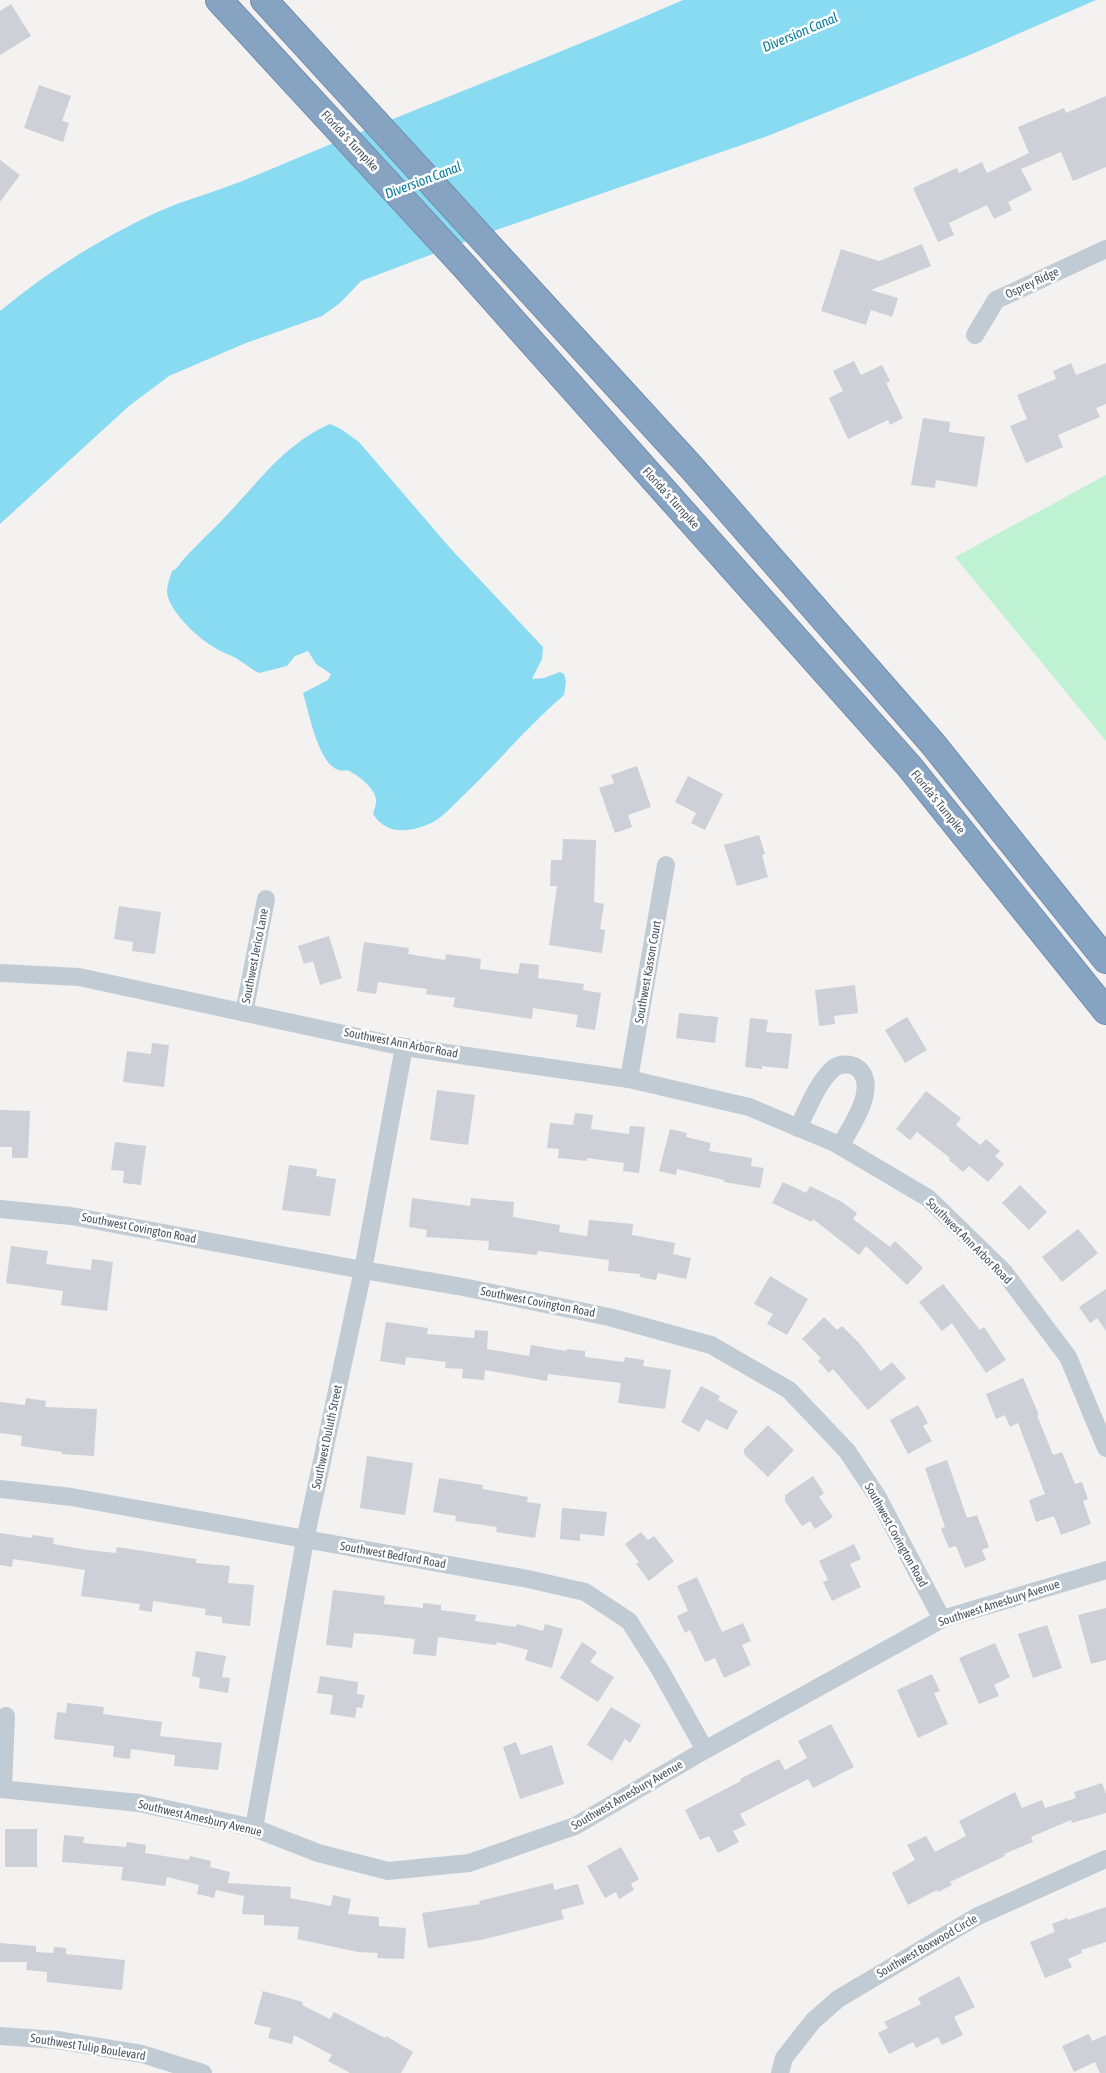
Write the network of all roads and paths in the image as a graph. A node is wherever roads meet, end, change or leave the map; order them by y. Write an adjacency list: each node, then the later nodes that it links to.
1 (219, 0): 9 (highway, Florida's Turnpike)
2 (264, 0): 7 (highway)
3 (1106, 249): 4 (street, Osprey Ridge)
4 (975, 335)
5 (666, 865): 12 (street, Southwest Kasson Court)
6 (266, 899): 10 (street, Southwest Jerico Lane)
7 (1106, 960)
8 (0, 973): 10 (street, Southwest Ann Arbor Road)
9 (1106, 1011)
10 (244, 1013): 11 (street, Southwest Ann Arbor Road)
11 (404, 1046): 12 (street, Southwest Ann Arbor Road); 16 (street, Southwest Duluth Street)
12 (629, 1078): 13 (street, Southwest Ann Arbor Road)
13 (798, 1128): 14 (street, Southwest Ann Arbor Road); 14 (street)
14 (840, 1146): 17 (street, Southwest Ann Arbor Road)
15 (0, 1209): 16 (street, Southwest Covington Road)
16 (363, 1270): 19 (street, Southwest Duluth Street); 21 (street, Southwest Covington Road)
17 (1106, 1448)
18 (0, 1489): 19 (street, Southwest Bedford Road)
19 (305, 1540): 23 (street, Southwest Bedford Road); 25 (street, Southwest Duluth Street)
20 (1106, 1570): 21 (street, Southwest Amesbury Avenue)
21 (942, 1619): 23 (street, Southwest Amesbury Avenue)
22 (6, 1716): 24 (street)
23 (706, 1750): 25 (street, Southwest Amesbury Avenue)
24 (1, 1788): 25 (street, Southwest Amesbury Avenue)
25 (254, 1828)
26 (1106, 1859): 29 (street, Southwest Boxwood Circle)
27 (0, 2036): 28 (street, Southwest Tulip Boulevard)
28 (203, 2073)
29 (780, 2073)

